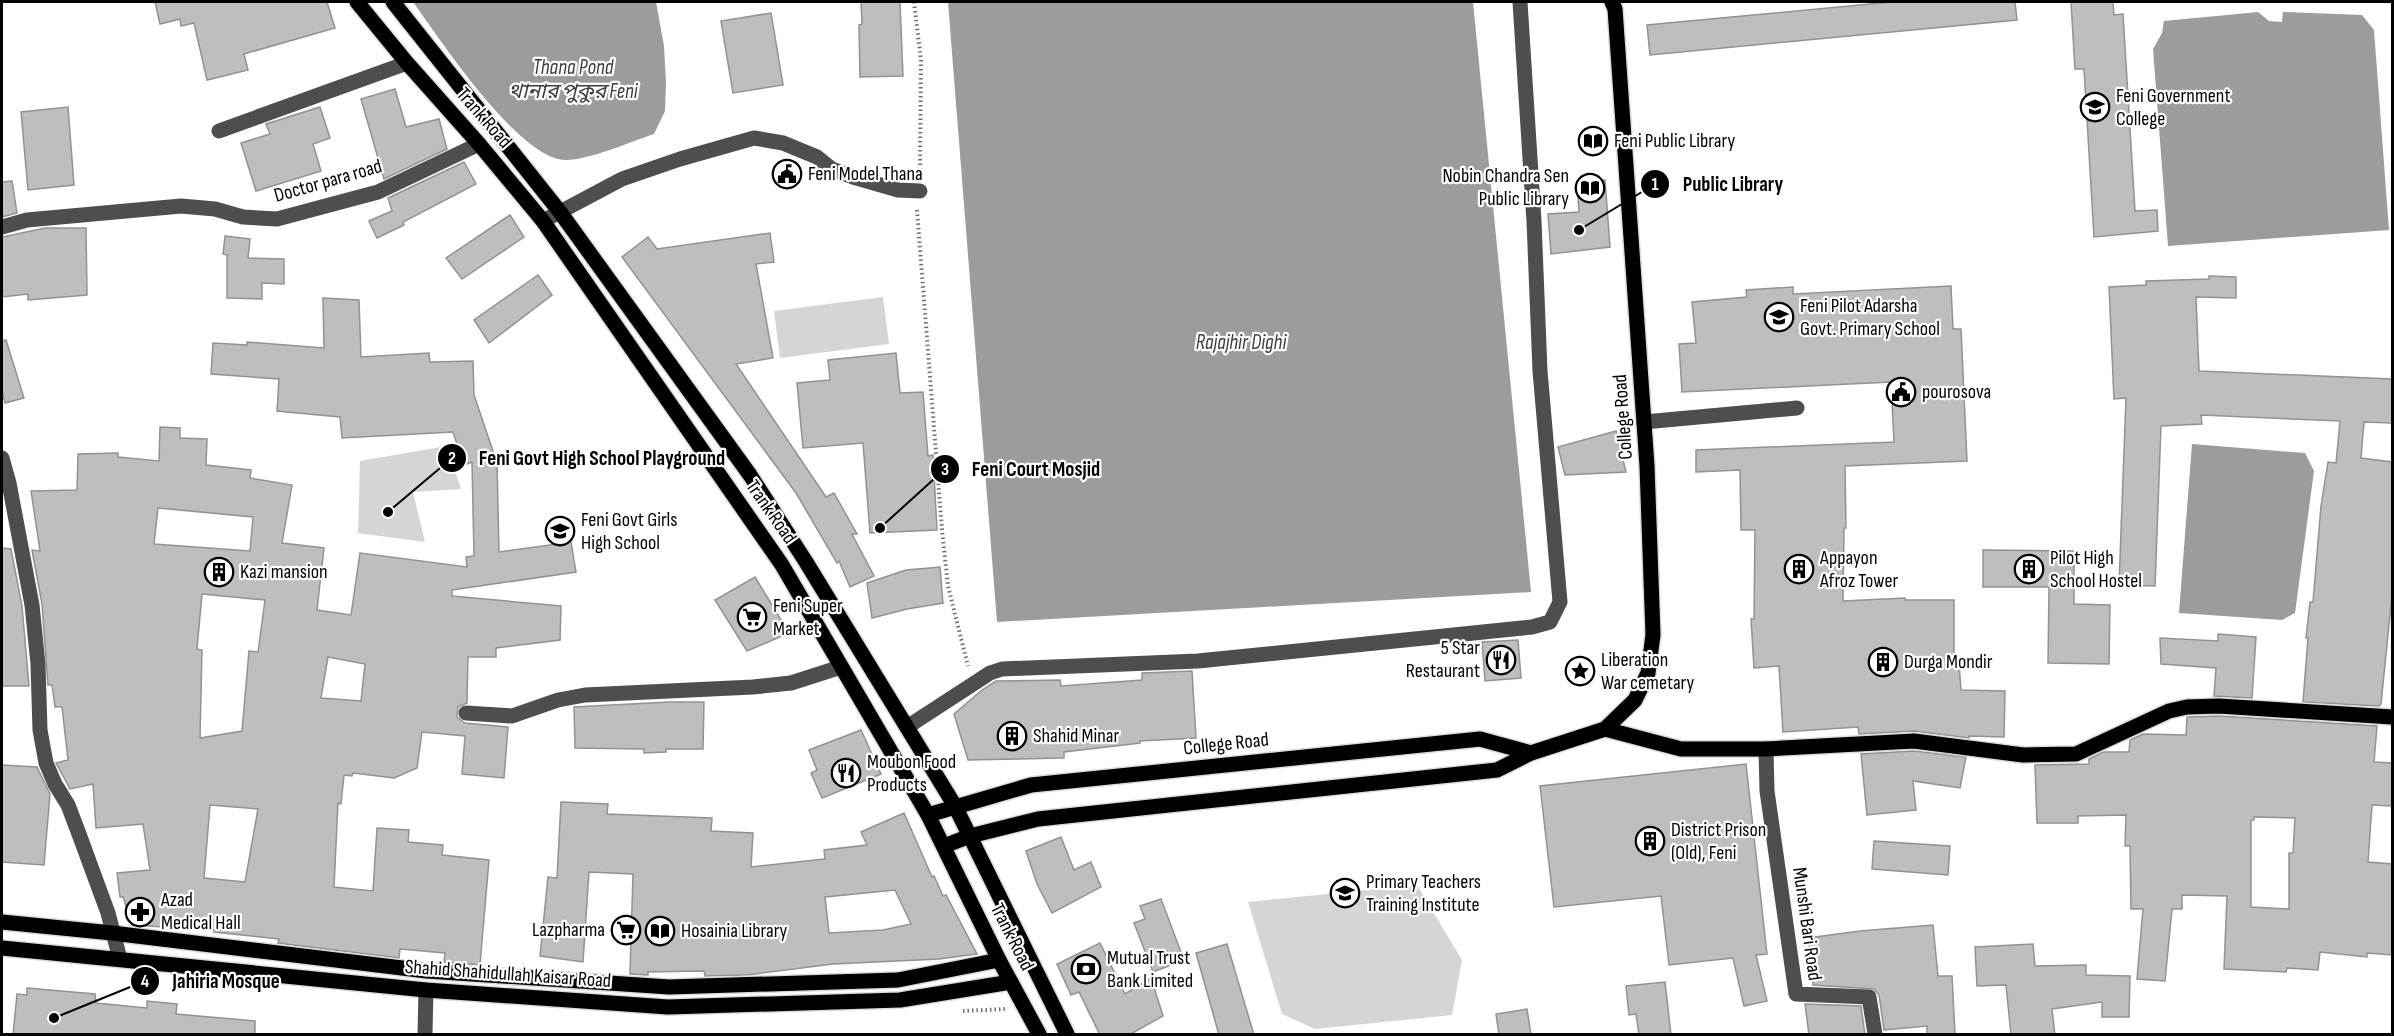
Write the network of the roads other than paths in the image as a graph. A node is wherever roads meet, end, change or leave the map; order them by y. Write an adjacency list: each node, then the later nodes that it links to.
1 (357, 2): 5 (main road, Trank Road)
2 (393, 2): 9 (main road, Trank Road)
3 (1520, 2): 18 (street)
4 (1615, 4): 13 (main road, College Road)
5 (407, 63): 6 (street); 7 (main road, Trank Road)
6 (219, 131)
7 (480, 144): 10 (main road, Trank Road); 11 (street, Doctor para road)
8 (920, 191): 9 (street)
9 (560, 212): 10 (street); 18 (main road, Trank Road)
10 (543, 221): 15 (main road, Trank Road)
11 (2, 227)
12 (1797, 408): 13 (street)
13 (1644, 422): 19 (main road, College Road)
14 (2, 458): 27 (street)
15 (841, 667): 16 (street); 23 (main road, Trank Road)
16 (466, 713)
17 (2392, 717): 20 (main road)
18 (907, 727): 22 (main road, Trank Road)
19 (1605, 729): 20 (main road); 21 (main road, College Road)
20 (1766, 749): 36 (street, Munshi Bari Road)
21 (1531, 753): 22 (main road, College Road); 24 (main road, College Road)
22 (955, 806): 23 (main road, College Road); 24 (main road, Trank Road)
23 (928, 815): 25 (main road, Trank Road)
24 (970, 836): 25 (main road, College Road); 35 (main road, Trank Road)
25 (944, 846): 30 (main road, Trank Road)
26 (2, 922): 27 (main road, Shahid Shahidullah Kaisar Road)
27 (112, 933): 29 (street); 30 (main road, Shahid Shahidullah Kaisar Road)
28 (2, 948): 29 (main road, Shahid Shahidullah Kaisar Road)
29 (120, 959): 32 (main road, Shahid Shahidullah Kaisar Road)
30 (999, 960): 31 (main road, Trank Road)
31 (1011, 982): 32 (main road, Shahid Shahidullah Kaisar Road); 34 (main road, Trank Road)
32 (426, 990): 33 (street)
33 (425, 1035)
34 (1039, 1035)
35 (1067, 1035)
36 (1875, 1035)

